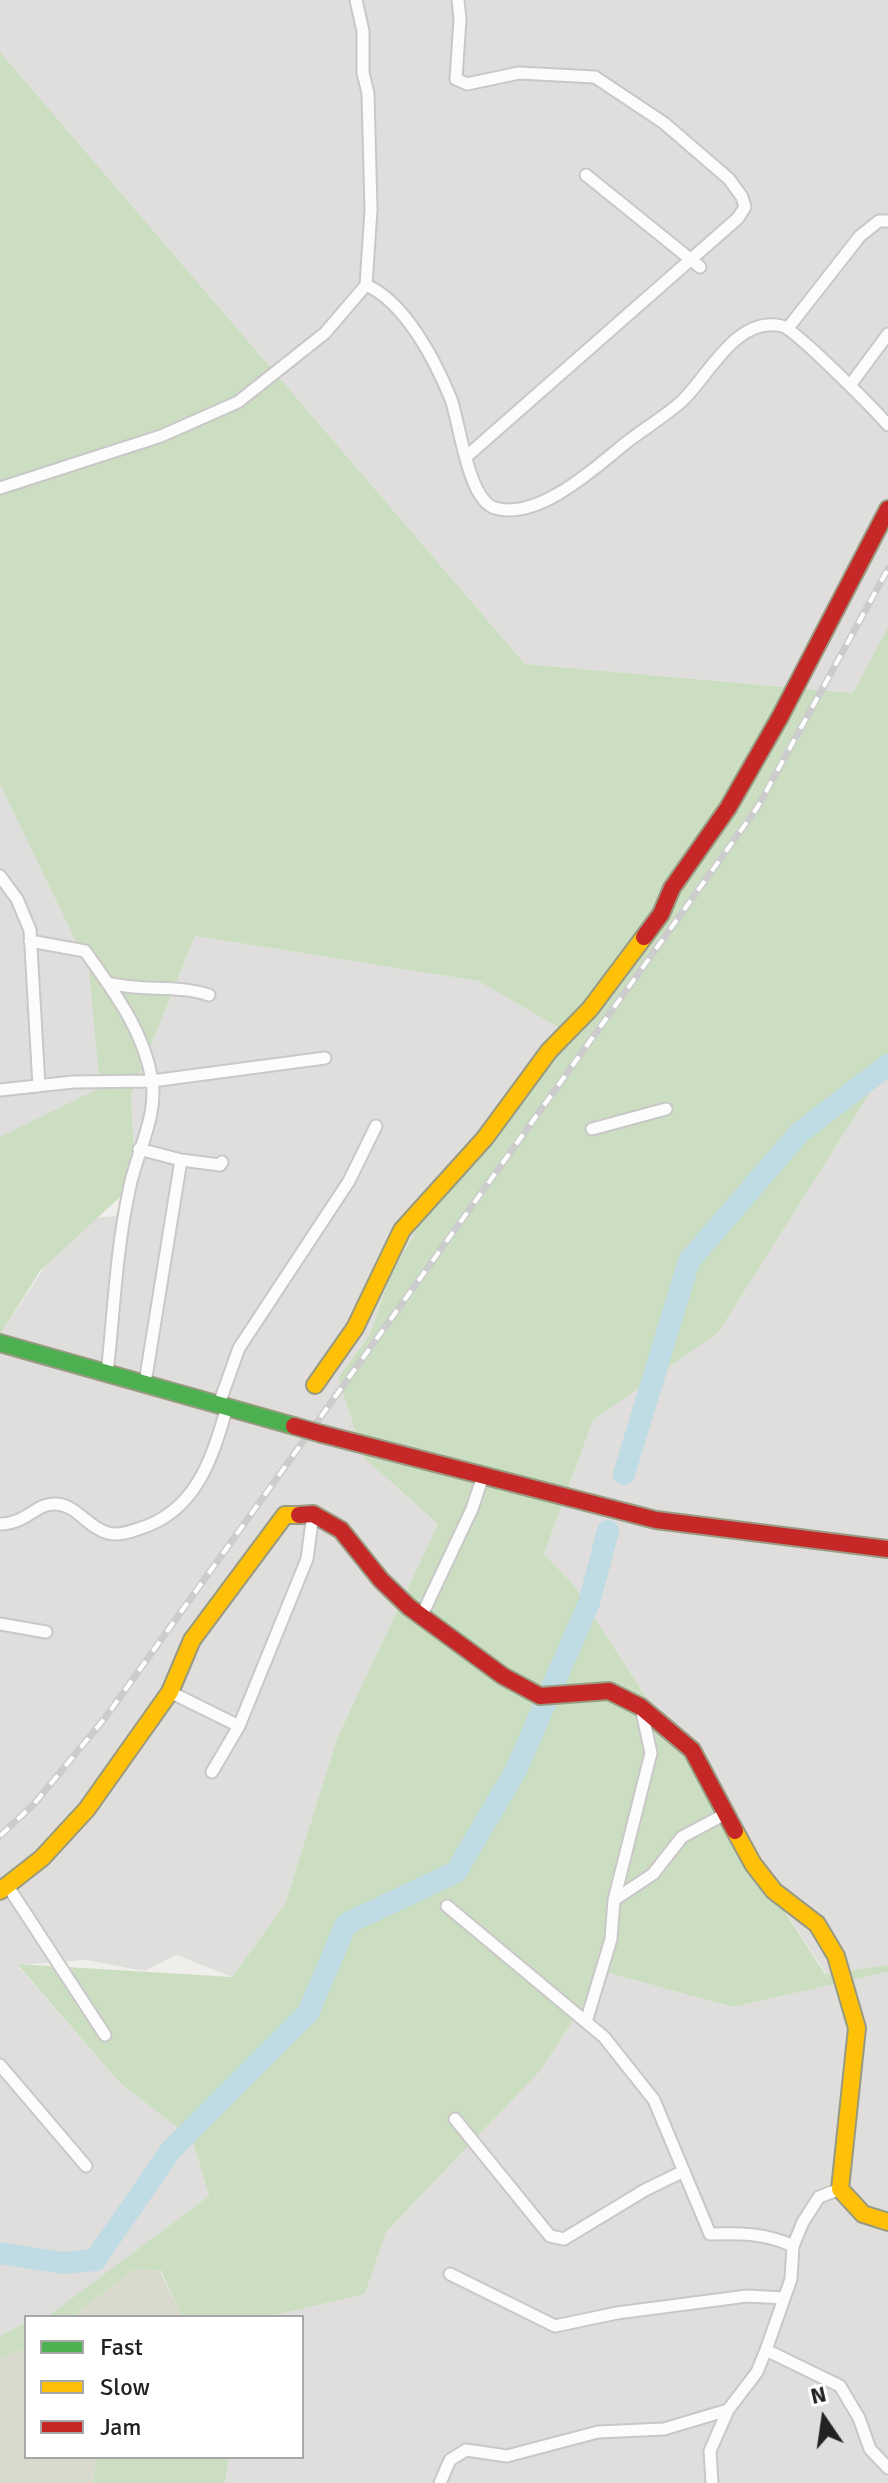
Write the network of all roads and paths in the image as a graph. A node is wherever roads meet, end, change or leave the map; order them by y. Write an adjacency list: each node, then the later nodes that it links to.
1 (356, 0): 7 (street)
2 (458, 0): 5 (street)
3 (586, 175): 5 (street)
4 (888, 221): 8 (street)
5 (689, 259): 6 (street); 12 (street)
6 (700, 267)
7 (366, 285): 12 (street); 13 (street)
8 (788, 328): 10 (street); 12 (street)
9 (888, 334): 10 (street)
10 (851, 384): 11 (street)
11 (888, 425)
12 (467, 456)
13 (0, 488)
14 (888, 509): 32 (street)
15 (0, 876): 16 (street)
16 (30, 941): 17 (street); 21 (street)
17 (108, 983): 18 (street); 20 (street)
18 (209, 995)
19 (325, 1058): 20 (street)
20 (152, 1081): 21 (street); 26 (street)
21 (39, 1086): 22 (street)
22 (0, 1090)
23 (666, 1109): 25 (street)
24 (376, 1126): 33 (street)
25 (592, 1129)
26 (139, 1149): 27 (street); 30 (street)
27 (181, 1160): 28 (street); 31 (street)
28 (222, 1162)
29 (0, 1343): 30 (street)
30 (107, 1374): 31 (street)
31 (145, 1383): 33 (street)
32 (315, 1385)
33 (223, 1406): 34 (street, bridge); 36 (street)
34 (483, 1476): 37 (street); 38 (street)
35 (313, 1514): 38 (street); 41 (street); 43 (street)
36 (0, 1524)
37 (888, 1549)
38 (421, 1617): 42 (street)
39 (0, 1624): 40 (street)
40 (46, 1632)
41 (170, 1692): 43 (street); 46 (street)
42 (641, 1707): 45 (street); 47 (street)
43 (239, 1726): 44 (street)
44 (212, 1772)
45 (727, 1813): 47 (street); 55 (street)
46 (4, 1888): 50 (street)
47 (614, 1900): 49 (street)
48 (447, 1906): 49 (street)
49 (586, 2022): 54 (street)
50 (105, 2035)
51 (0, 2065): 53 (street)
52 (455, 2119): 54 (street)
53 (86, 2166)
54 (684, 2171): 57 (street)
55 (840, 2189): 56 (street); 57 (street)
56 (888, 2222)
57 (793, 2246): 59 (street)
58 (450, 2274): 59 (street)
59 (784, 2298): 60 (street)
60 (766, 2350): 61 (street); 62 (street)
61 (728, 2410): 63 (street); 64 (street)
62 (888, 2468)
63 (440, 2483)
64 (712, 2483)

